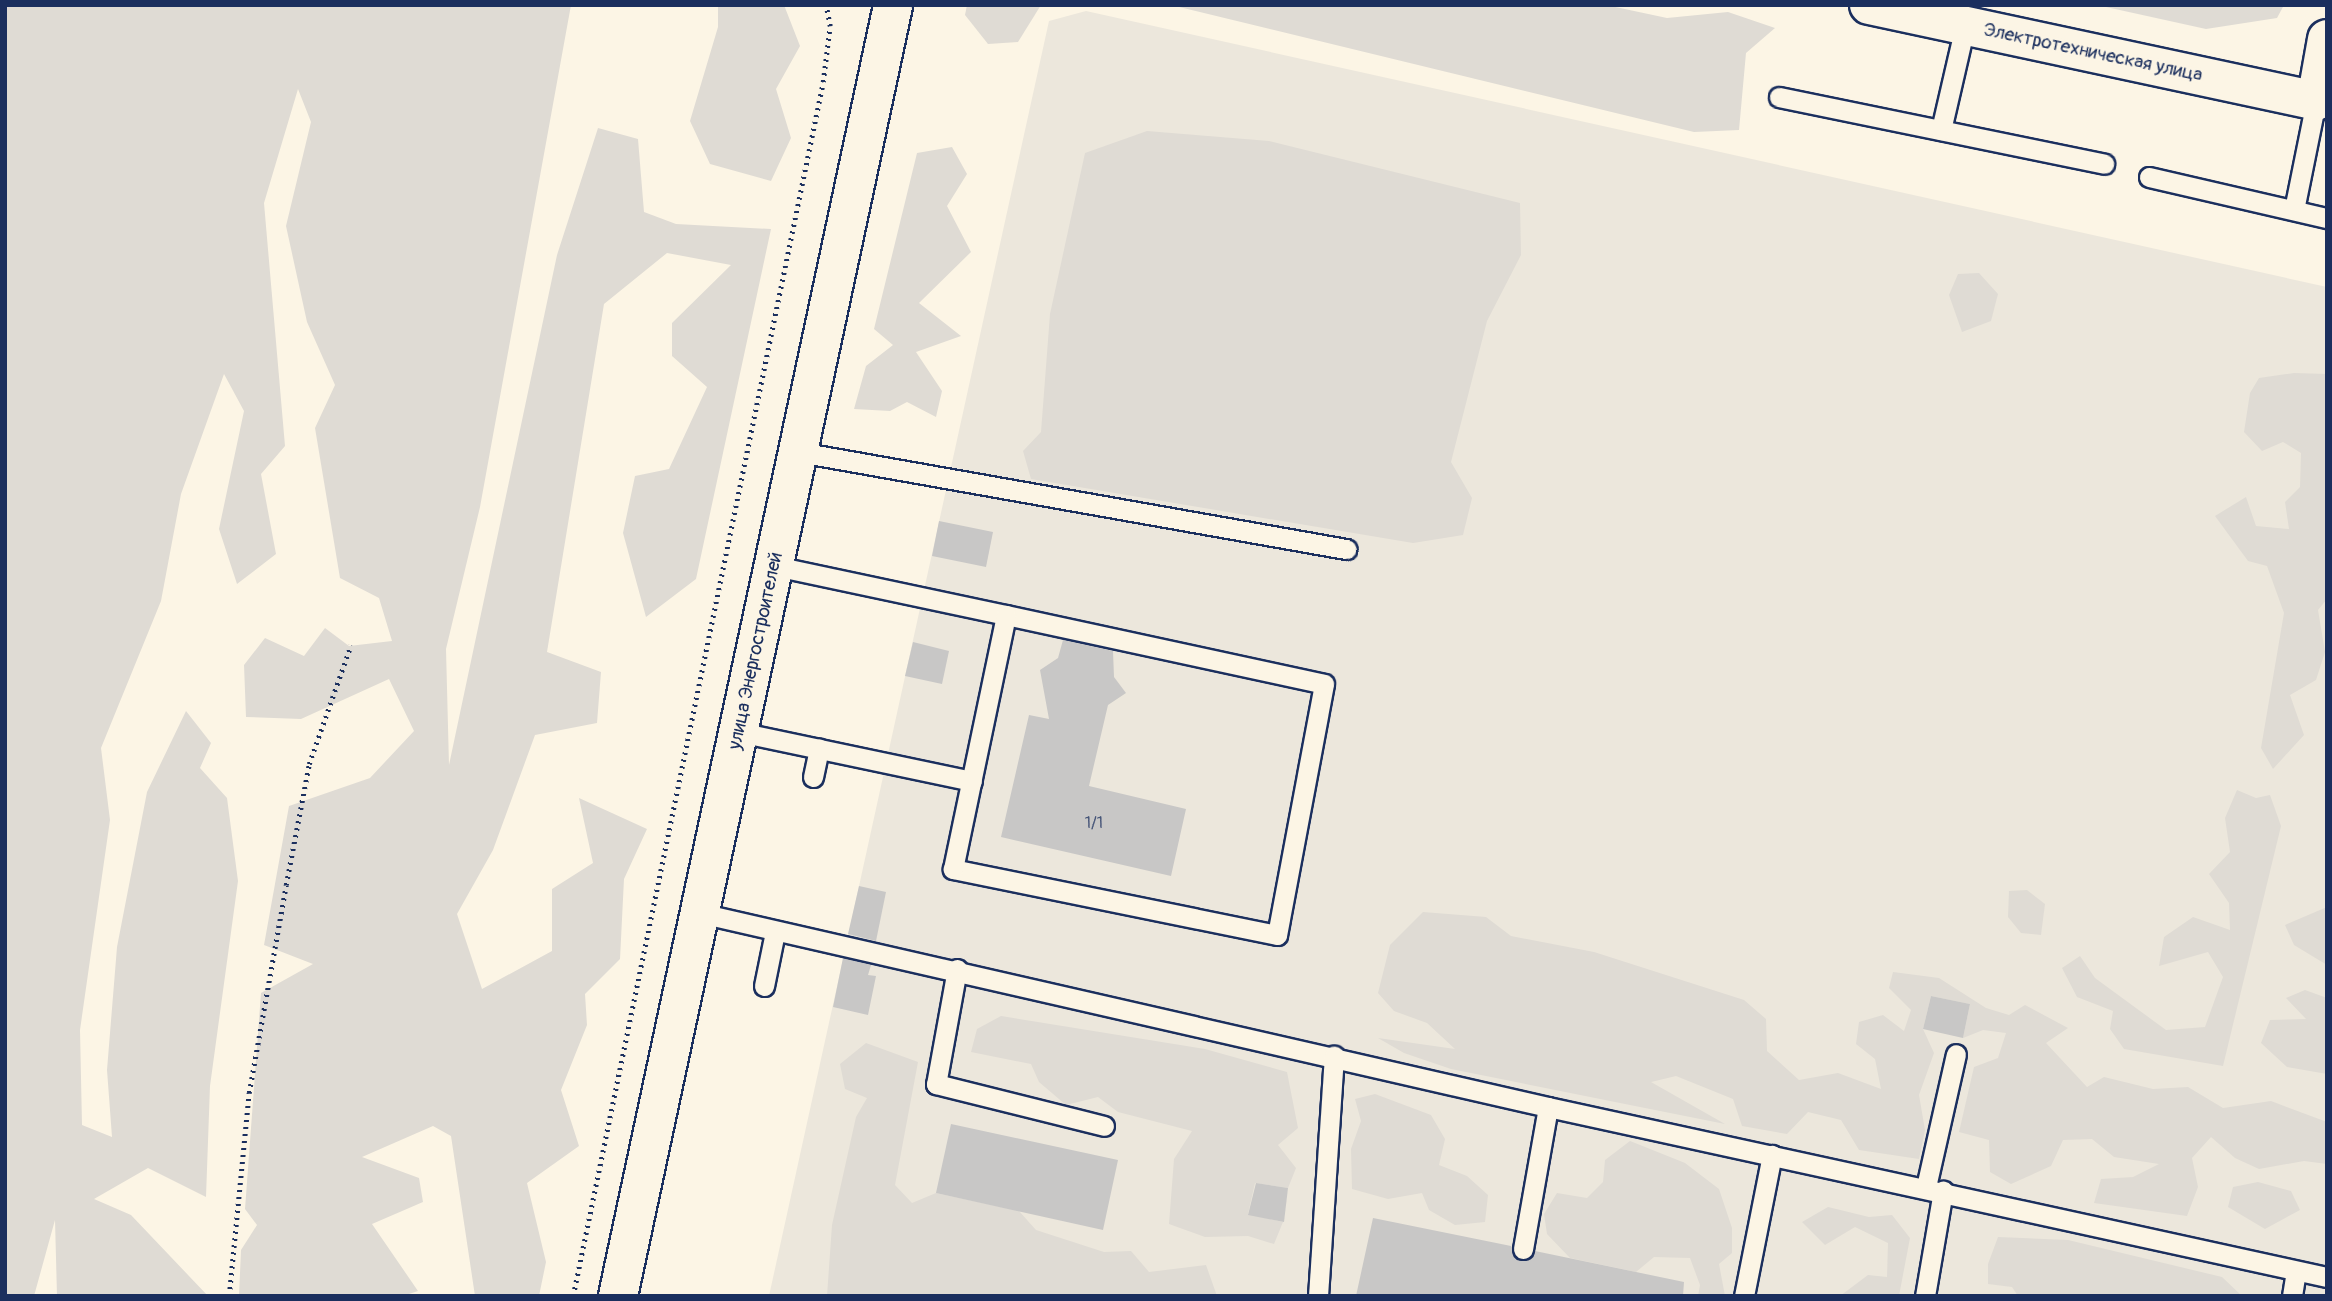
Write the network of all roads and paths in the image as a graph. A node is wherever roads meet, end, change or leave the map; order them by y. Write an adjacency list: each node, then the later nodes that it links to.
1 (826, 5): 36 (path)
2 (893, 5): 13 (main road, улица Энергостроителей)
3 (1869, 5): 4 (main road, Электротехническая улица)
4 (1965, 26): 7 (main road, Электротехническая улица); 8 (lane)
5 (2327, 39): 7 (main road)
6 (1779, 97): 8 (lane)
7 (2322, 102): 11 (lane)
8 (1941, 130): 9 (lane)
9 (2104, 164)
10 (2149, 177): 11 (lane)
11 (2294, 210): 12 (lane)
12 (2327, 218)
13 (799, 452): 14 (lane); 15 (main road, улица Энергостроителей)
14 (1346, 549)
15 (775, 566): 16 (lane); 18 (main road, улица Энергостроителей)
16 (1006, 615): 21 (lane); 21 (lane)
17 (351, 645): 35 (path)
18 (739, 732): 19 (lane); 22 (main road, улица Энергостроителей)
19 (819, 749): 20 (lane); 21 (lane)
20 (813, 777)
21 (972, 781)
22 (700, 913): 23 (lane); 37 (main road, улица Энергостроителей)
23 (775, 932): 24 (lane); 25 (lane)
24 (957, 970): 27 (lane); 29 (lane)
25 (764, 986)
26 (1956, 1054): 31 (lane)
27 (1334, 1056): 28 (lane); 38 (lane)
28 (1548, 1107): 30 (lane); 32 (lane)
29 (1104, 1126)
30 (1772, 1154): 31 (lane); 39 (lane)
31 (1934, 1189): 33 (lane); 40 (lane)
32 (1523, 1249)
33 (2296, 1271): 34 (lane); 41 (lane)
34 (2327, 1277)
35 (229, 1296)
36 (573, 1296)
37 (618, 1296)
38 (1318, 1296)
39 (1744, 1296)
40 (1925, 1296)
41 (2291, 1296)

